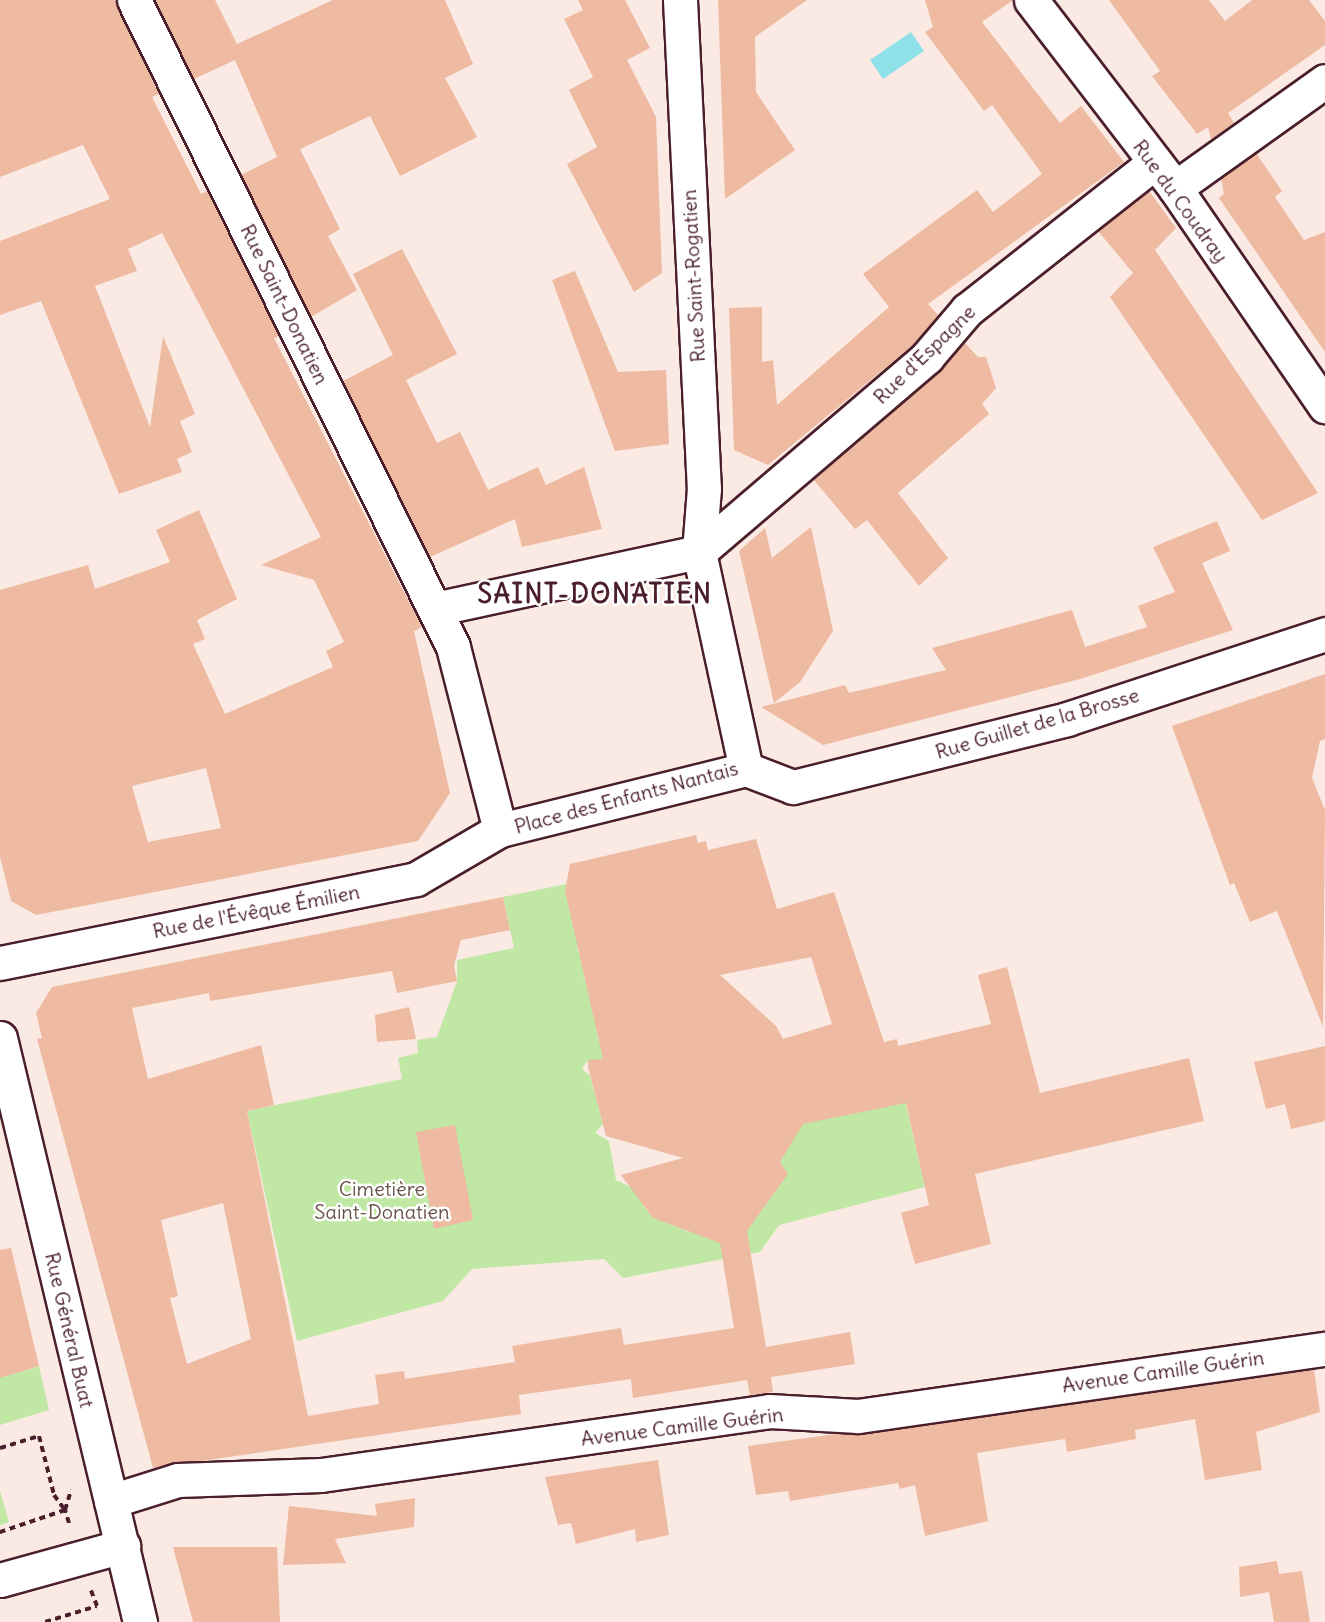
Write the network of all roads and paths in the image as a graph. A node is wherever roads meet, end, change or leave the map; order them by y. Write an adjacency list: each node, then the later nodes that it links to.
1 (134, 0): 9 (street, Rue Saint-Donatien)
2 (680, 0): 8 (street, Rue Saint-Rogatien)
3 (1031, 0): 5 (street, Rue du Coudray)
4 (1325, 81): 6 (street)
5 (1155, 162): 6 (street, Rue du Coudray); 8 (street, Rue d'Espagne)
6 (1175, 188): 7 (street, Rue du Coudray)
7 (1325, 406)
8 (699, 552): 9 (street); 11 (street, Place des Enfants Nantais)
9 (435, 609): 12 (street, Place des Enfants Nantais)
10 (1325, 634): 11 (street, Rue Guillet de la Brosse)
11 (746, 769): 12 (street, Place des Enfants Nantais)
12 (500, 830): 13 (street, Rue de l'Évêque Émilien)
13 (0, 963)
14 (0, 1038): 17 (street, Rue Général Buat)
15 (1325, 1349): 17 (street, Avenue Camille Guérin)
16 (0, 1448): 18 (path)
17 (111, 1501): 19 (street, Rue Général Buat)
18 (0, 1532)
19 (123, 1546): 20 (street); 21 (street, Rue Général Buat)
20 (0, 1580)
21 (140, 1622)

